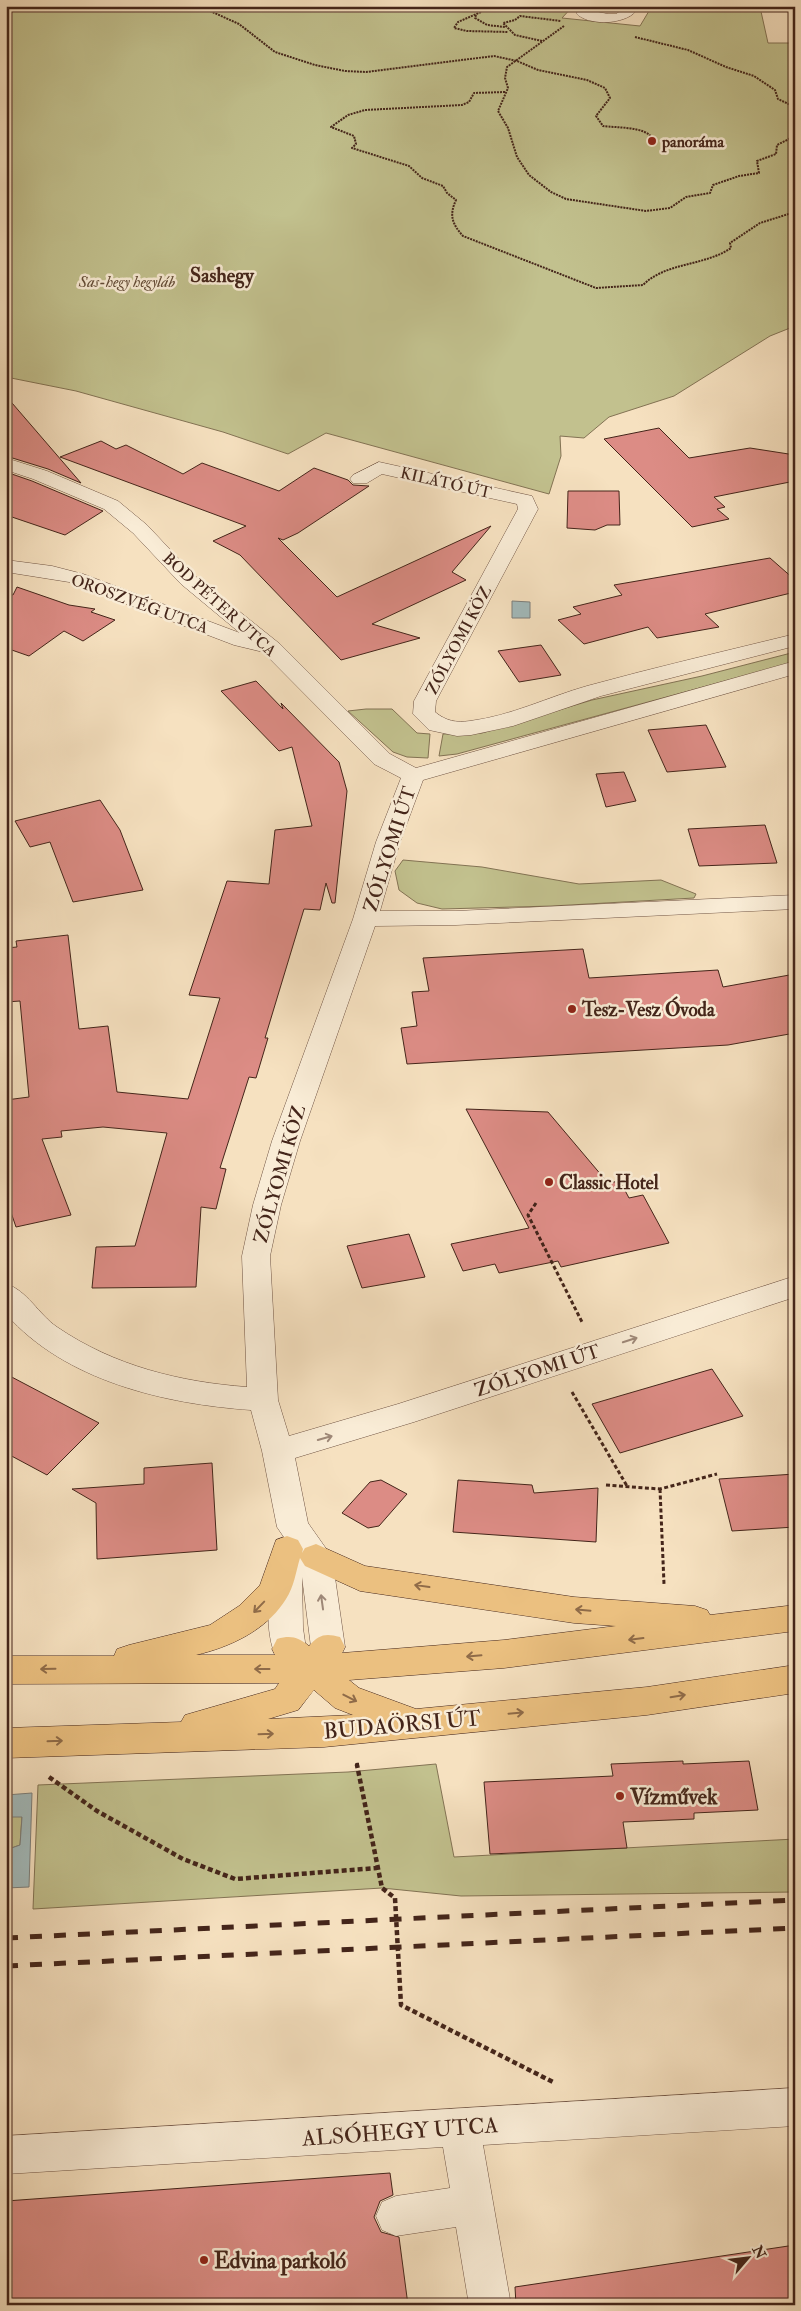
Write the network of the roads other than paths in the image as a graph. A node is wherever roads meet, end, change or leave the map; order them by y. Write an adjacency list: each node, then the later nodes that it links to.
1 (626, 6): 2 (street)
2 (580, 15)
3 (6, 464): 8 (street, BOD PÉTER UTCA)
4 (360, 480): 5 (street, KILÁTÓ ÚT)
5 (528, 509): 7 (street, ZÓLYOMI KÖZ)
6 (6, 566): 8 (street, OROSZVÉG UTCA)
7 (795, 640)
8 (272, 649): 10 (street, BOD PÉTER UTCA)
9 (795, 667): 10 (street, ZÓLYOMI ÚT)
10 (413, 776): 12 (street, ZÓLYOMI ÚT)
11 (795, 902): 12 (street, ZÓLYOMI ÚT)
12 (365, 919): 15 (street, ZÓLYOMI KÖZ)
13 (795, 1286): 16 (street, ZÓLYOMI ÚT, one-way to 13)
14 (6, 1294): 15 (street)
15 (263, 1400): 16 (street, ZÓLYOMI KÖZ)
16 (278, 1451): 17 (street, ZÓLYOMI KÖZ)
17 (299, 1544): 19 (main road, one-way to 17); 20 (street, ZÓLYOMI KÖZ); 21 (main road, one-way to 21)
18 (795, 1618): 19 (main road)
19 (753, 1624): 20 (main road, one-way to 20)
20 (309, 1655): 21 (main road, one-way to 21); 24 (main road, one-way to 24); 25 (main road)
21 (89, 1669): 22 (main road, one-way to 22)
22 (6, 1670)
23 (795, 1679): 24 (main road, BUDAÖRSI ÚT, one-way to 23)
24 (416, 1723): 25 (main road, BUDAÖRSI ÚT, one-way to 24)
25 (147, 1738): 26 (main road, BUDAÖRSI ÚT, one-way to 25)
26 (6, 1743)
27 (795, 2107): 28 (street, ALSÓHEGY UTCA)
28 (460, 2128): 29 (street, ALSÓHEGY UTCA); 30 (street)
29 (6, 2156)
30 (473, 2205): 31 (street); 32 (street)
31 (396, 2216)
32 (490, 2305)

